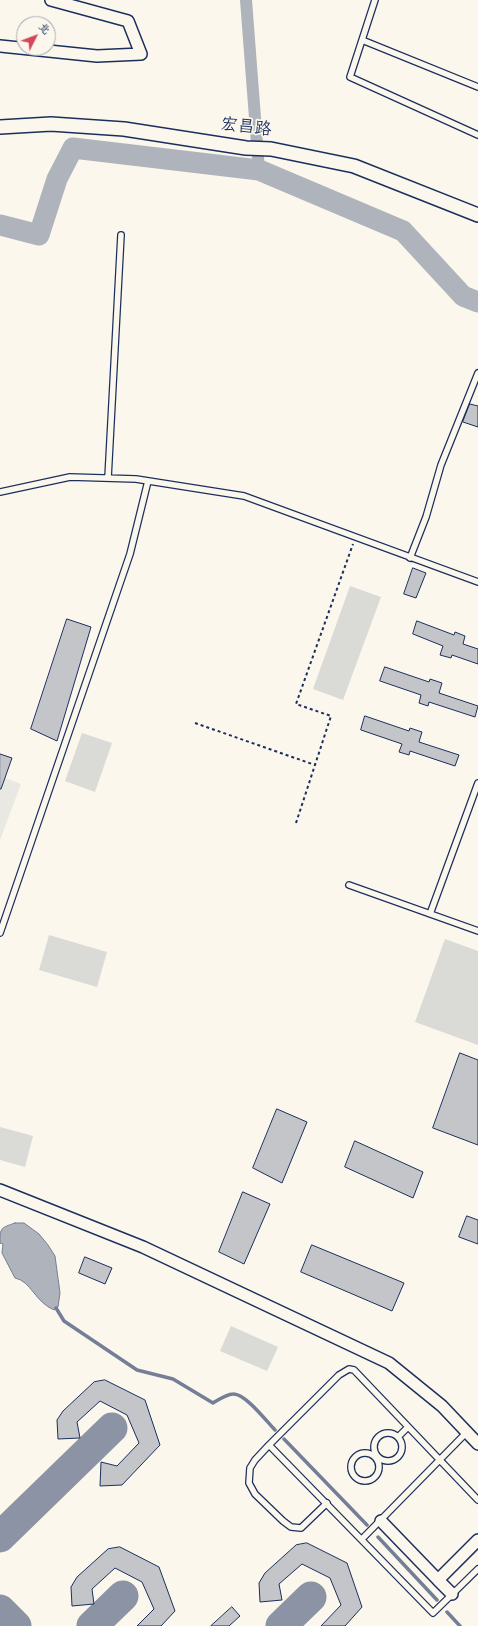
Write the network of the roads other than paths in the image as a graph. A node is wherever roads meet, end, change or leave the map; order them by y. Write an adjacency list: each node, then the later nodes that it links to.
1 (51, 0): 4 (street)
2 (375, 0): 3 (lane)
3 (362, 40): 5 (lane); 7 (lane)
4 (0, 46)
5 (478, 87)
6 (0, 127): 8 (street, 宏昌路)
7 (478, 135)
8 (478, 215)
9 (120, 235): 11 (lane)
10 (478, 373): 14 (lane)
11 (108, 478): 12 (lane); 13 (lane)
12 (148, 481): 14 (lane); 20 (lane)
13 (0, 492)
14 (410, 558): 15 (lane)
15 (478, 582)
16 (478, 783): 18 (lane)
17 (349, 884): 18 (lane)
18 (430, 914): 19 (lane)
19 (478, 931)
20 (0, 933)
21 (0, 1190): 23 (street)
22 (408, 1427): 24 (lane); 26 (lane); 28 (lane)
23 (467, 1432): 25 (street); 28 (lane)
24 (398, 1437): 27 (lane); 27 (lane)
25 (478, 1444)
26 (269, 1445): 30 (lane); 30 (lane)
27 (376, 1457): 27 (lane)
28 (440, 1460): 29 (lane); 31 (lane)
29 (478, 1500)
30 (327, 1503): 32 (lane)
31 (381, 1521): 32 (lane); 35 (street)
32 (362, 1540): 36 (lane)
33 (478, 1540): 35 (street)
34 (478, 1569): 36 (lane)
35 (438, 1580): 36 (street)
36 (452, 1594)

